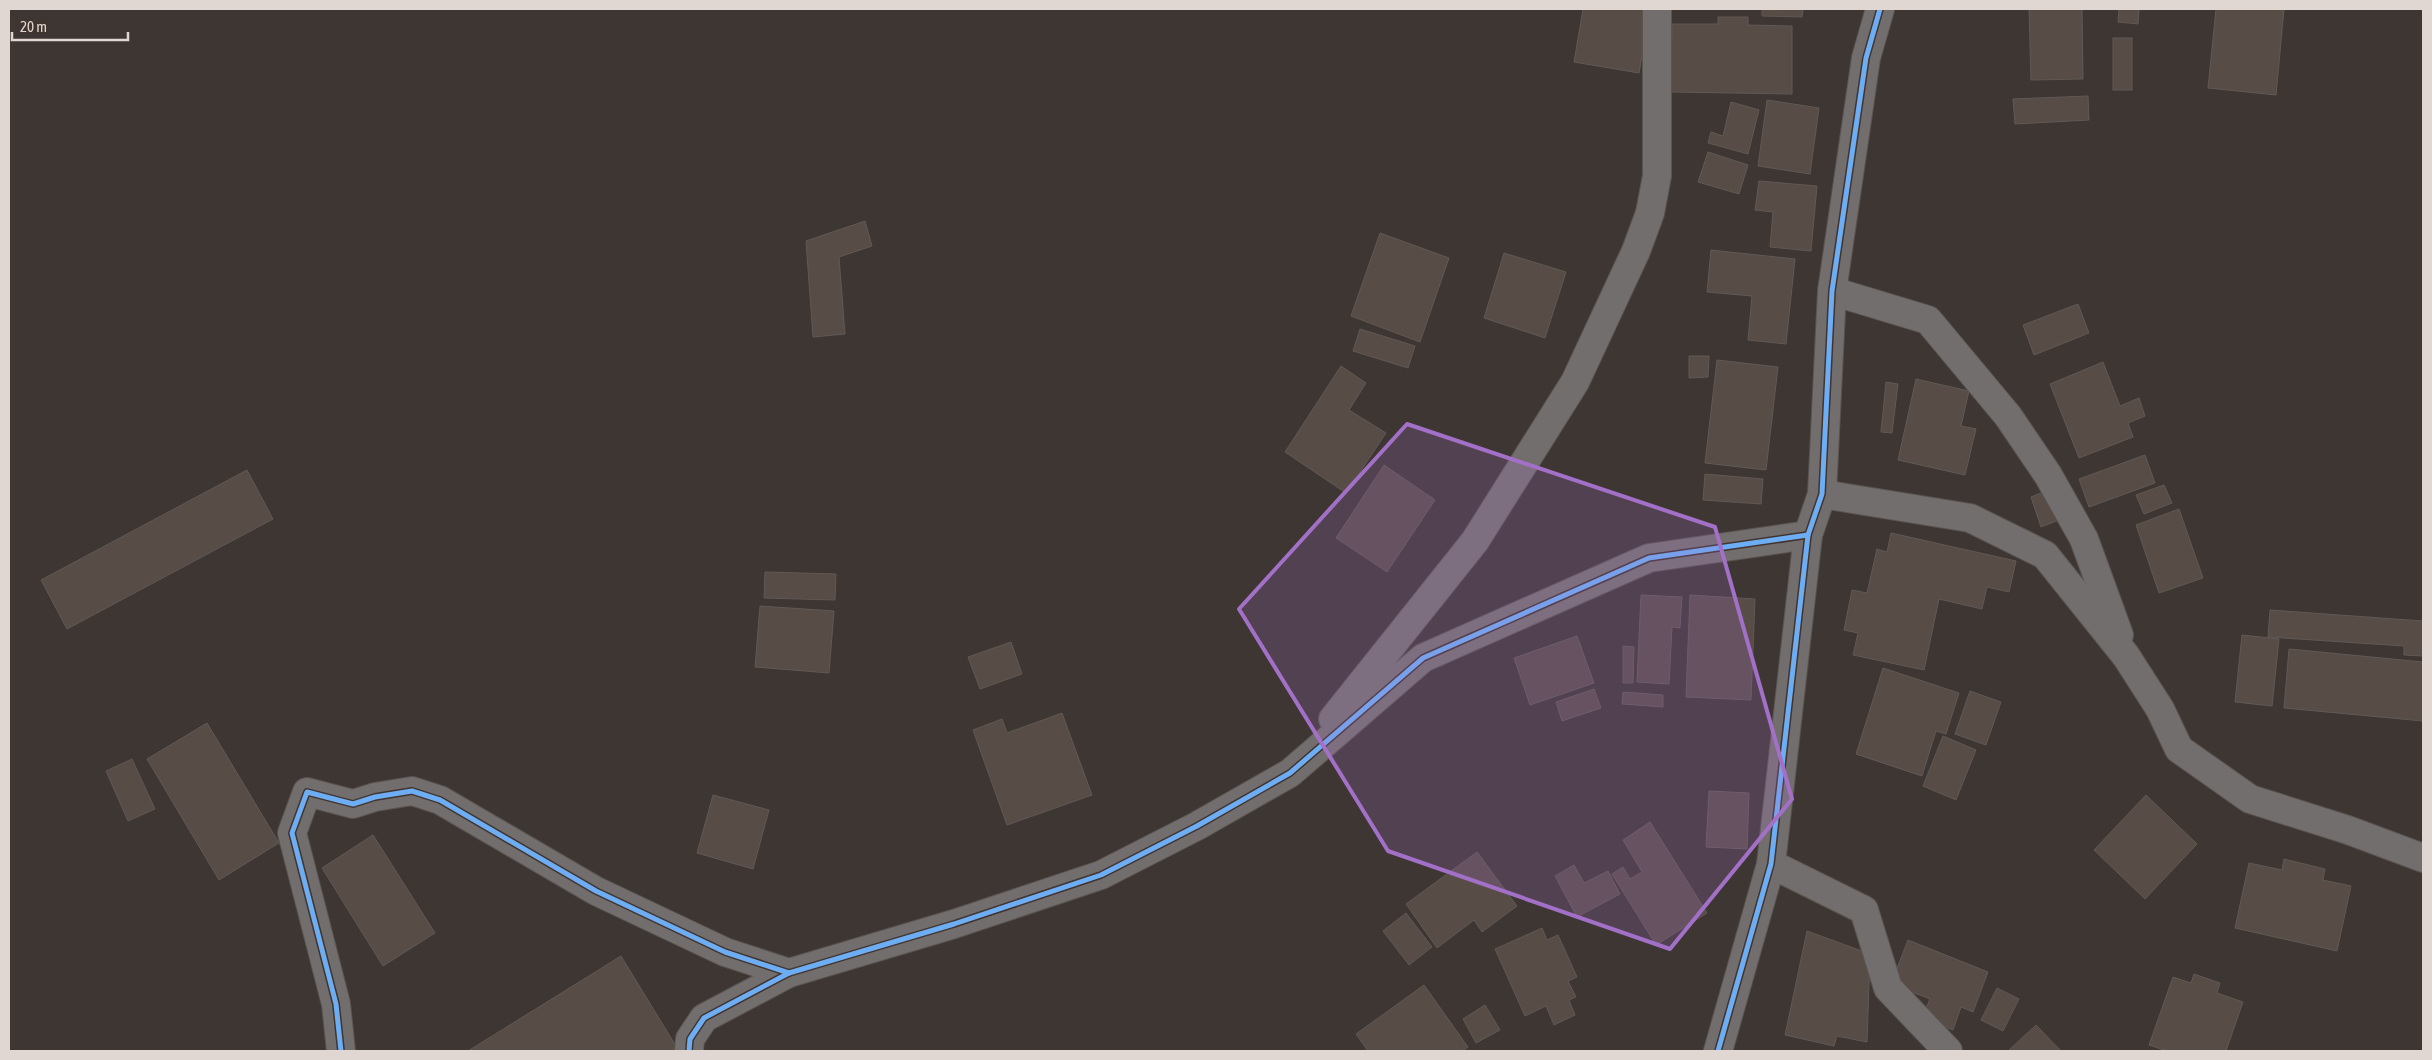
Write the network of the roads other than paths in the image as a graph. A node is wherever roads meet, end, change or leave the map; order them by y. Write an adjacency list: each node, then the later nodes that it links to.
1 (1657, 9): 7 (street)
2 (1880, 9): 3 (street)
3 (1832, 292): 4 (street); 6 (street)
4 (1822, 494): 5 (street); 6 (street)
5 (1808, 535): 7 (street); 9 (street)
6 (2126, 656): 8 (street)
7 (1290, 773): 10 (street)
8 (2423, 858)
9 (1771, 864): 13 (street); 14 (street)
10 (789, 973): 11 (street); 12 (street)
11 (341, 1051)
12 (689, 1051)
13 (1718, 1051)
14 (1948, 1051)

